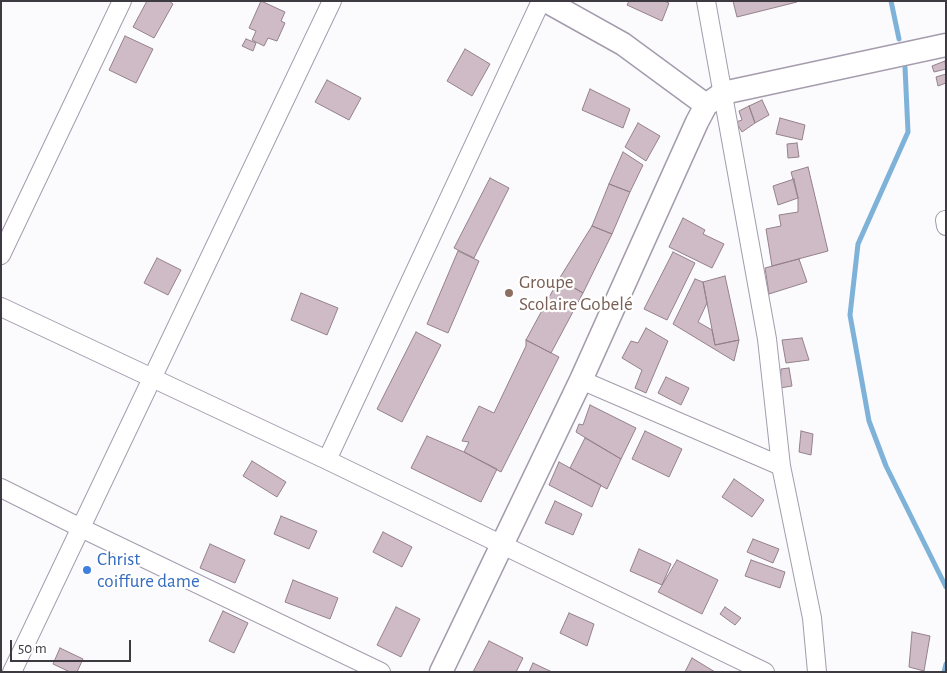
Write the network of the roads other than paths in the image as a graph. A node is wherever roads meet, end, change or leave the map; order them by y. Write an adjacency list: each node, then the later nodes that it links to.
1 (122, 1): 8 (street)
2 (332, 1): 10 (street)
3 (541, 1): 12 (street)
4 (546, 1): 7 (street)
5 (706, 1): 7 (street)
6 (946, 45): 7 (street)
7 (715, 99): 11 (street); 13 (street)
8 (1, 256)
9 (1, 307): 10 (street)
10 (152, 378): 12 (street); 15 (street)
11 (581, 380): 13 (street); 16 (street)
12 (328, 460): 16 (street)
13 (781, 466): 21 (street)
14 (1, 488): 15 (street)
15 (81, 528): 17 (street); 18 (street)
16 (503, 545): 19 (street); 20 (street)
17 (12, 672)
18 (381, 672)
19 (441, 672)
20 (765, 672)
21 (816, 672)

